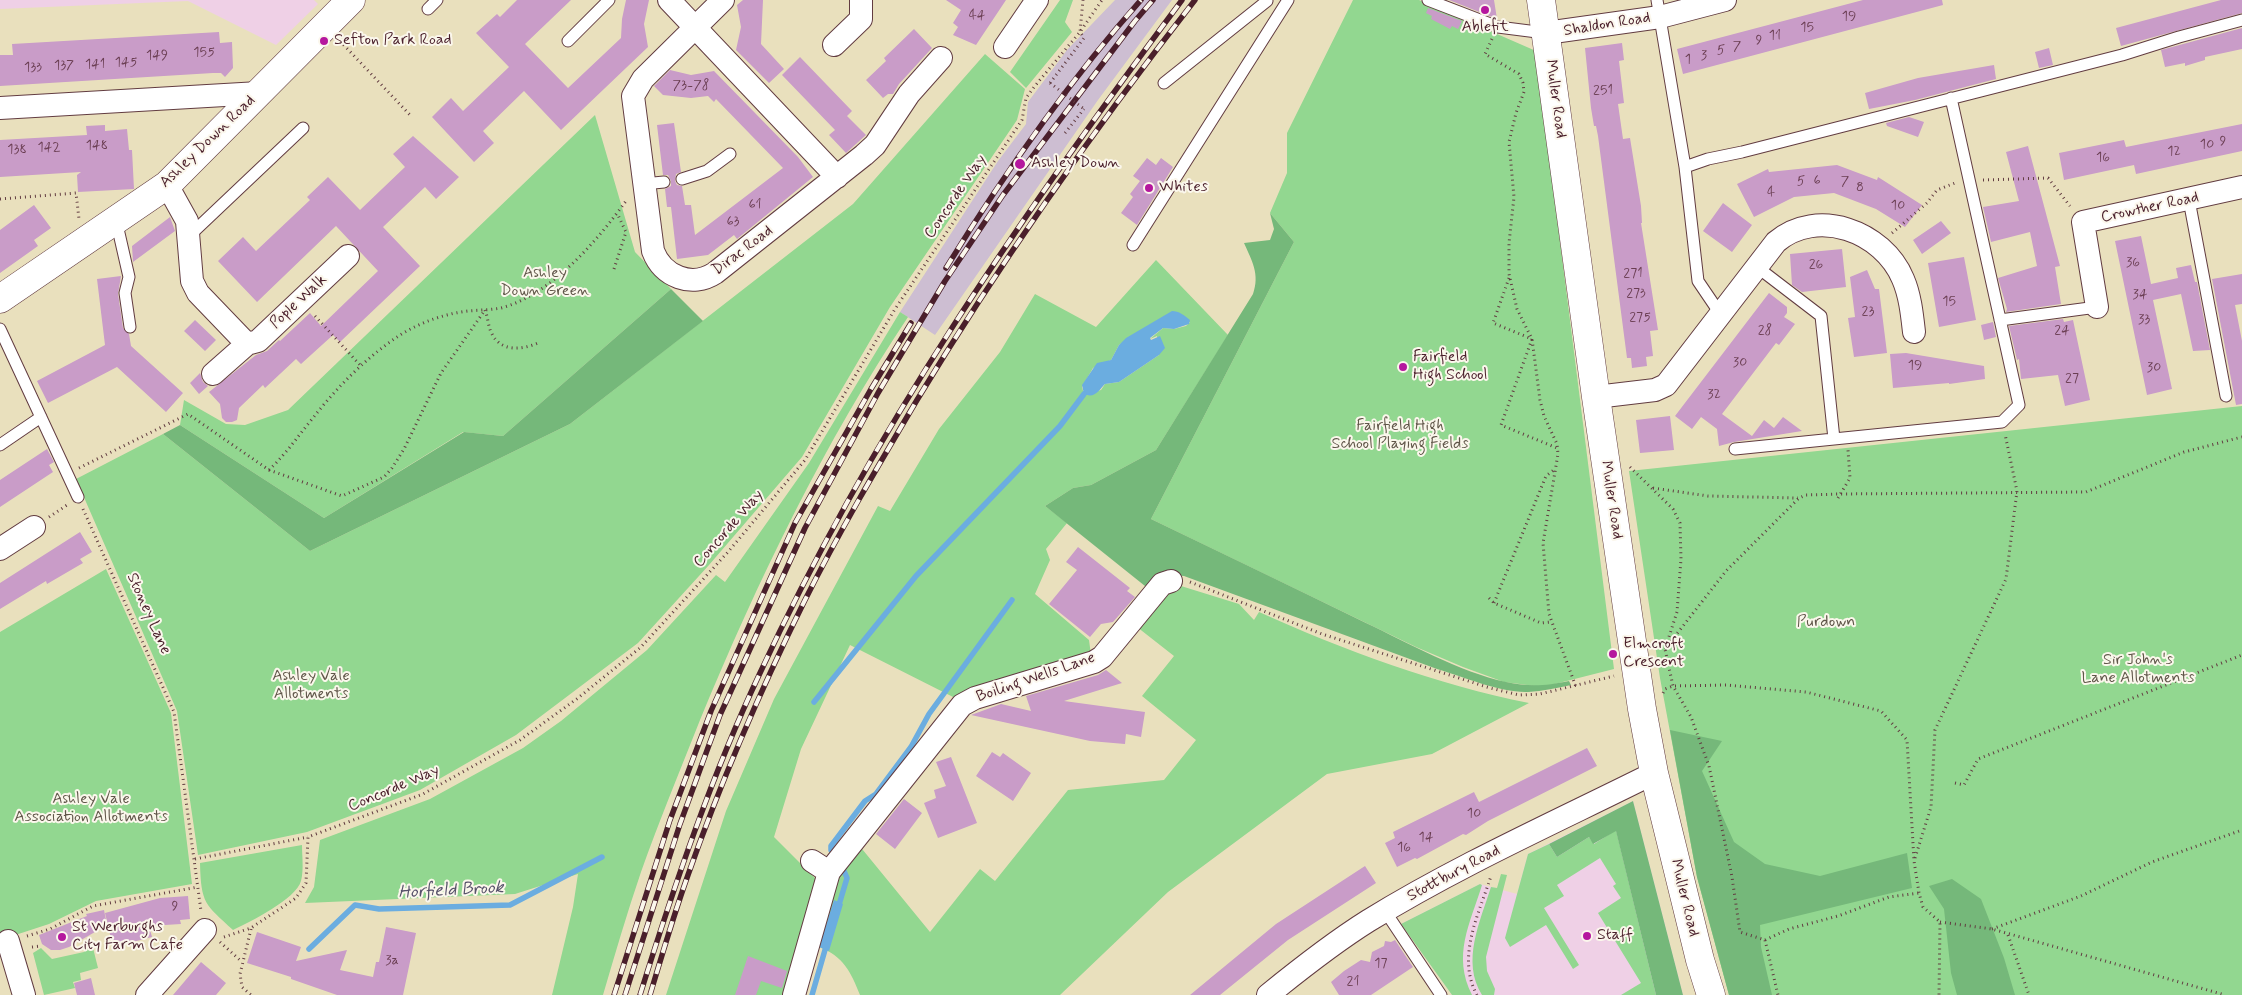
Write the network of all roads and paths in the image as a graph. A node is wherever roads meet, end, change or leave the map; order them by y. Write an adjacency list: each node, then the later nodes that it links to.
1 (351, 0): 28 (main road, Ashley Down Road)
2 (437, 0): 16 (lane)
3 (609, 0): 22 (lane)
4 (669, 0): 18 (street)
5 (723, 0): 18 (street, Dirac Road)
6 (861, 0): 23 (street)
7 (1037, 0): 24 (street)
8 (1083, 0): 20 (path)
9 (1102, 0): 20 (path, Concorde Way)
10 (1288, 0): 50 (lane)
11 (1428, 0): 19 (lane)
12 (1541, 0): 21 (main road, Muller Road)
13 (1725, 0): 15 (street, Shaldon Road)
14 (1267, 1): 27 (lane)
15 (1659, 8): 21 (street, Shaldon Road); 35 (lane)
16 (428, 9)
17 (2242, 20): 29 (lane)
18 (695, 26): 36 (street); 39 (street, Dirac Road)
19 (1498, 27): 21 (lane); 54 (path)
20 (1080, 32): 33 (path, bridge); 103 (path, Concorde Way)
21 (1546, 33): 70 (main road, Muller Road)
22 (568, 41)
23 (834, 45)
24 (1005, 47)
25 (354, 57): 31 (path)
26 (941, 58): 36 (street, Dirac Road)
27 (1164, 83)
28 (259, 93): 30 (street); 40 (main road, Ashley Down Road)
29 (1951, 98): 35 (lane); 38 (lane)
30 (0, 108)
31 (410, 115)
32 (303, 128): 48 (lane)
33 (1065, 133)
34 (730, 154): 37 (lane)
35 (1684, 167): 59 (lane)
36 (838, 177): 39 (street, Dirac Road)
37 (682, 180)
38 (1969, 181): 45 (path); 47 (path); 60 (lane)
39 (653, 183): 44 (path)
40 (167, 185): 46 (main road, Ashley Down Road); 48 (street)
41 (2242, 187): 43 (street, Crowther Road)
42 (0, 199): 49 (path)
43 (2189, 200): 47 (street, Crowther Road); 69 (lane)
44 (617, 213): 53 (path); 58 (path)
45 (1912, 215)
46 (116, 220): 49 (main road, Ashley Down Road); 61 (lane)
47 (2083, 222): 57 (street, Crowther Road)
48 (188, 236): 66 (street)
49 (81, 244): 55 (main road, Ashley Down Road)
50 (1133, 245)
51 (348, 256): 56 (street, Pople Walk)
52 (1757, 267): 59 (street); 63 (street); 75 (lane)
53 (614, 269)
54 (1510, 277): 64 (path); 64 (path)
55 (0, 300)
56 (301, 300): 66 (street, Pople Walk); 67 (path)
57 (2097, 307): 60 (lane)
58 (485, 310): 65 (path); 67 (path); 81 (path)
59 (1721, 315): 70 (street)
60 (2000, 320): 72 (lane)
61 (130, 327)
62 (0, 329): 71 (lane)
63 (1914, 332)
64 (1532, 339): 77 (path); 77 (path)
65 (538, 343)
66 (247, 344): 68 (street, Pople Walk)
67 (361, 366): 81 (path)
68 (214, 374)
69 (2226, 396)
70 (1596, 397): 96 (main road, Muller Road)
71 (41, 416): 76 (lane); 82 (lane)
72 (2002, 422): 73 (lane); 84 (path)
73 (1847, 437): 75 (lane); 85 (path)
74 (2242, 437): 84 (path)
75 (1834, 439): 78 (lane)
76 (0, 445)
77 (1557, 448): 80 (path)
78 (1735, 449)
79 (1628, 464): 83 (path)
80 (1555, 468): 92 (path); 93 (path)
81 (269, 470): 82 (path)
82 (68, 474): 86 (lane)
83 (1652, 488): 87 (path); 94 (path)
84 (2017, 491): 85 (path); 105 (path)
85 (1840, 494): 87 (path); 88 (path)
86 (78, 497): 89 (path); 104 (path, Stoney Lane)
87 (1799, 498): 94 (path)
88 (1838, 498)
89 (14, 534)
90 (1171, 581): 98 (path); 123 (street, Boiling Wells Lane)
91 (1489, 598): 92 (path)
92 (1494, 603): 93 (path)
93 (1551, 622): 98 (path)
94 (1666, 649): 97 (path)
95 (2242, 655): 101 (path)
96 (1637, 671): 98 (path); 99 (main road, Muller Road)
97 (1674, 686): 99 (path); 105 (path); 115 (path)
98 (1576, 687)
99 (1641, 703): 100 (main road, Muller Road)
100 (1654, 773): 109 (street, Stottbury Road); 127 (main road, Muller Road)
101 (1955, 783)
102 (2242, 830): 112 (path)
103 (308, 837): 104 (path, Concorde Way); 111 (path)
104 (195, 859): 107 (path, Stoney Lane)
105 (1914, 861): 108 (path)
106 (1492, 873): 126 (path)
107 (198, 887): 113 (path, Stoney Lane); 116 (path)
108 (1919, 893): 110 (path); 115 (path)
109 (1385, 911): 124 (street, Stottbury Road); 125 (lane)
110 (1940, 922): 112 (path); 129 (path)
111 (251, 928): 113 (path); 119 (path)
112 (1992, 929): 114 (path)
113 (211, 934): 119 (path); 121 (street)
114 (2008, 934): 130 (path); 131 (path)
115 (1765, 940): 128 (path)
116 (8, 941): 120 (street)
117 (41, 946): 118 (path)
118 (32, 947)
119 (242, 962): 122 (path)
120 (24, 995)
121 (147, 995)
122 (251, 995)
123 (794, 995)
124 (1268, 995)
125 (1441, 995)
126 (1477, 995)
127 (1711, 995)
128 (1778, 995)
129 (1939, 995)
130 (2029, 995)
131 (2225, 995)

